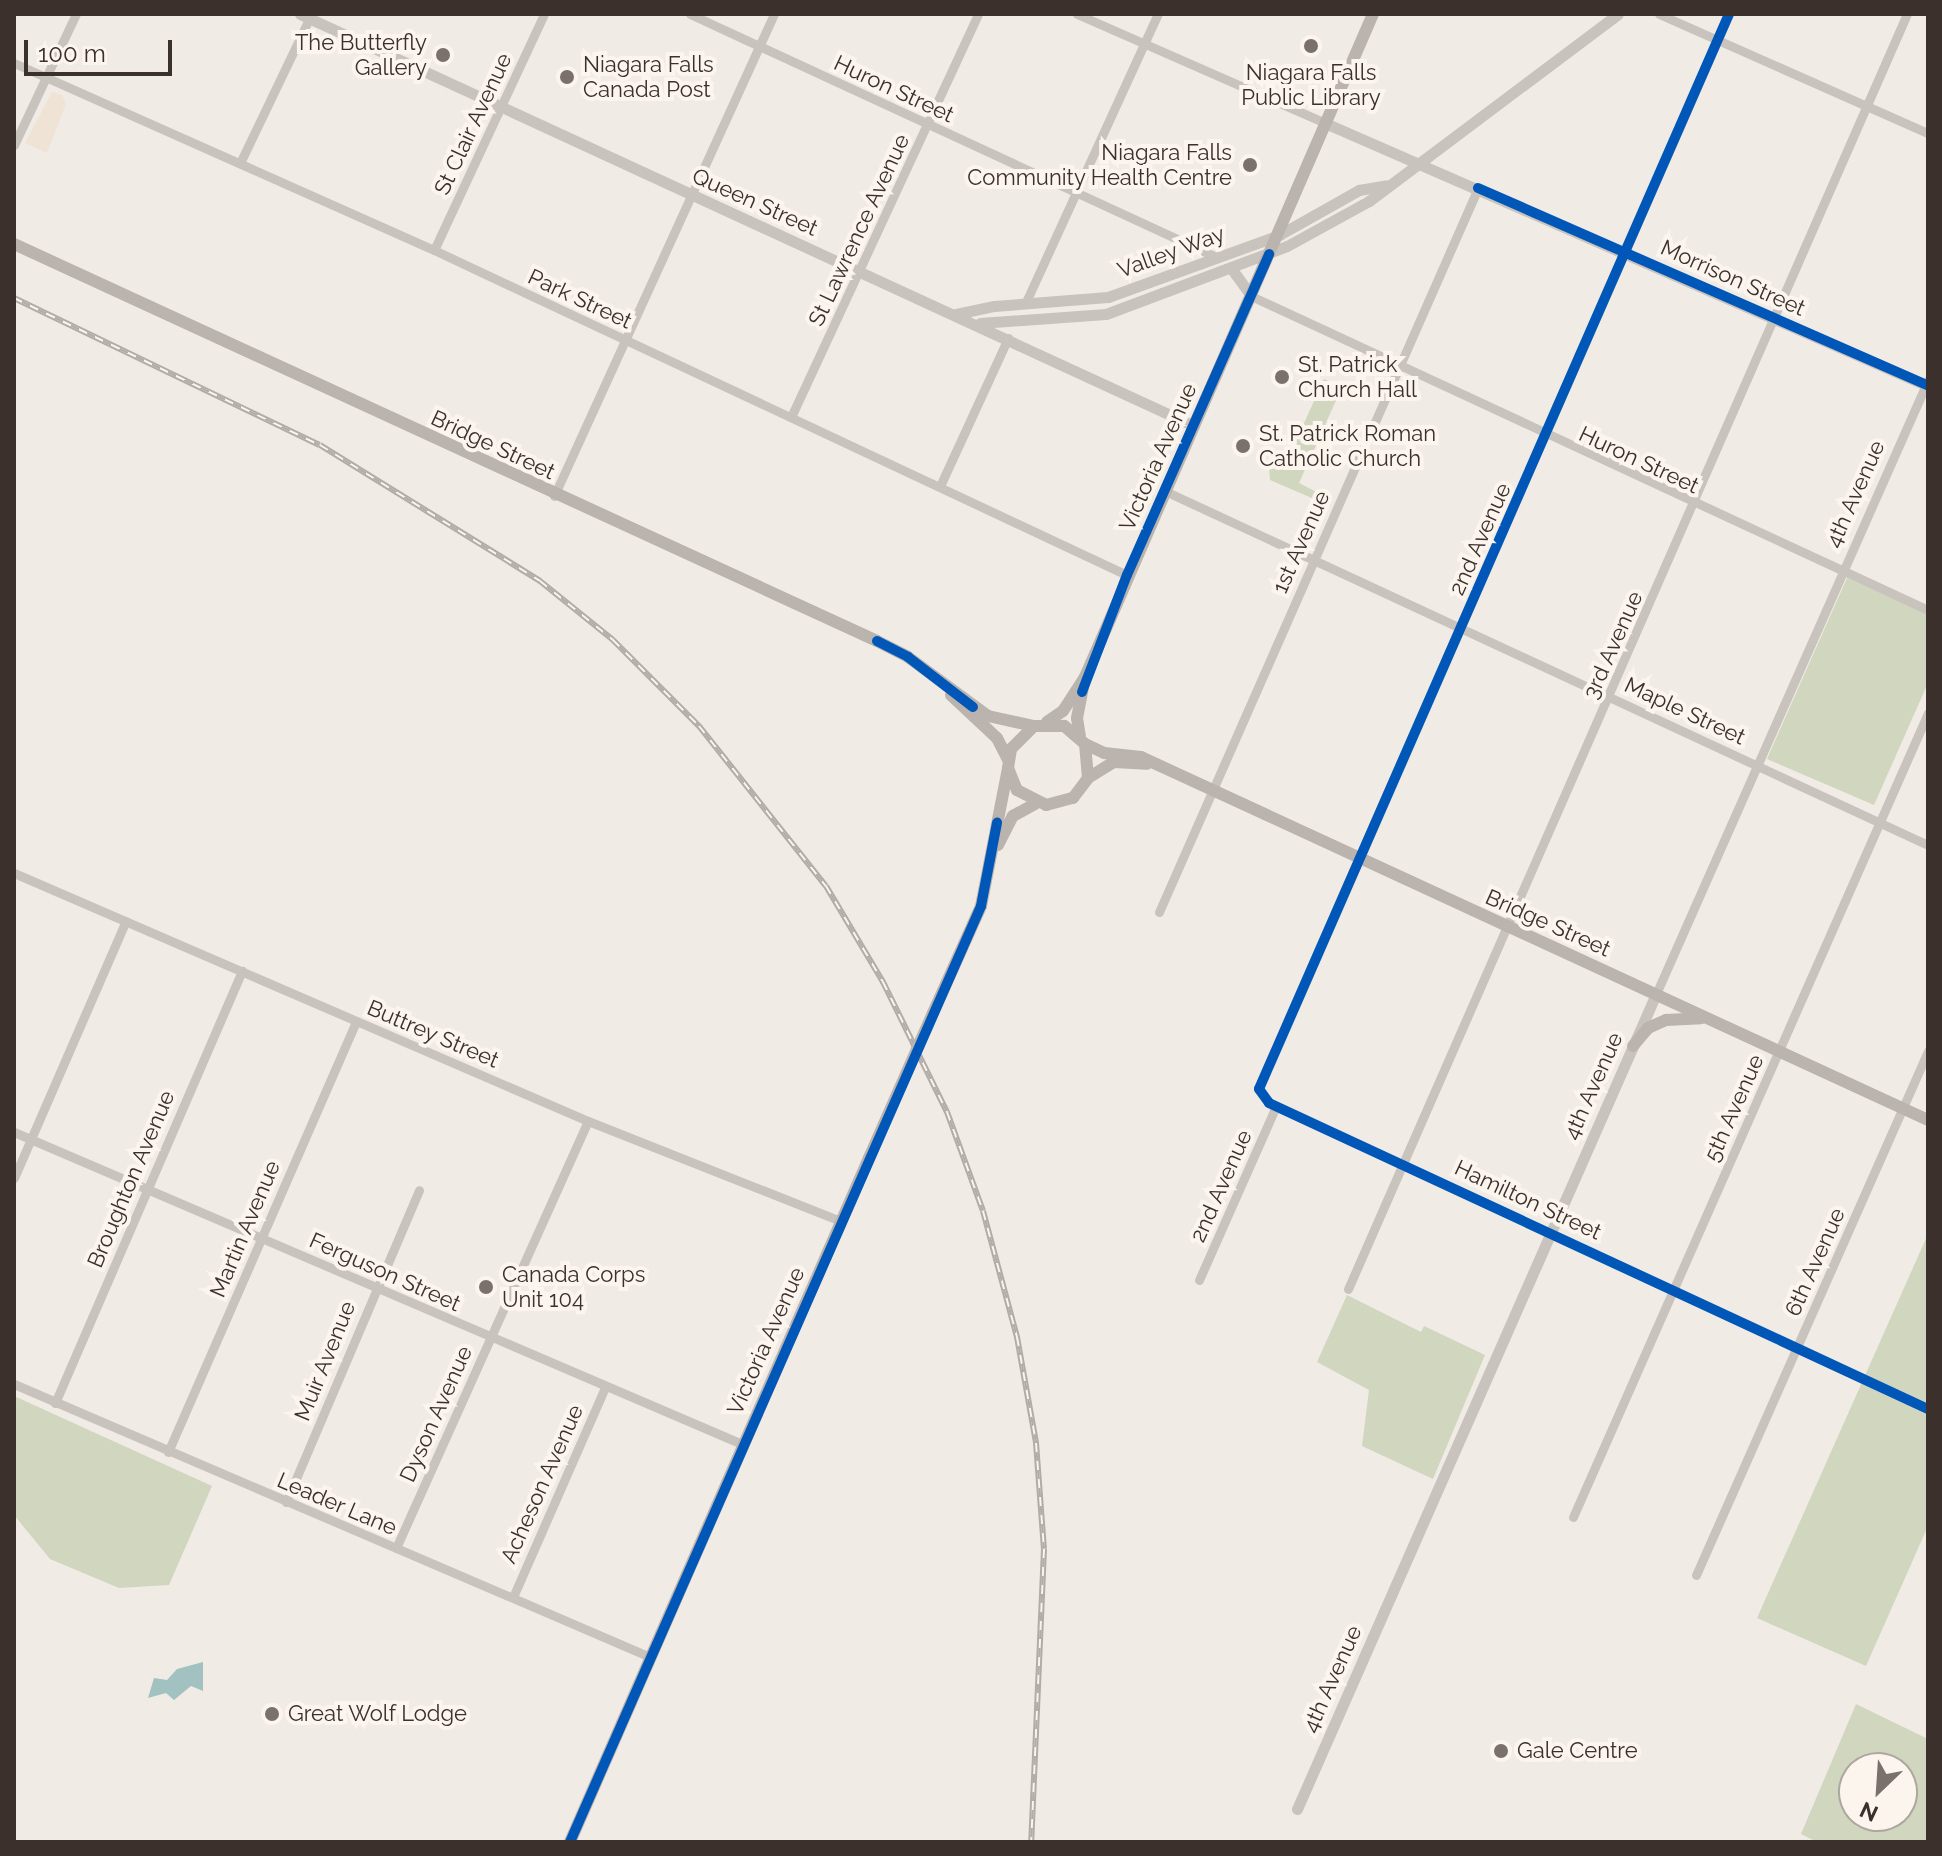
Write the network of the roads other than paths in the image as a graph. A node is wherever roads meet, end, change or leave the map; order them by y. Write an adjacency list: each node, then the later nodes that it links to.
1 (76, 14): 18 (street)
2 (544, 14): 19 (street, St Clair Avenue)
3 (690, 14): 16 (street, Huron Street)
4 (774, 14): 16 (street)
5 (978, 14): 22 (street, St Lawrence Avenue)
6 (1077, 14): 15 (street, Morrison Street)
7 (1158, 14): 15 (street)
8 (1373, 14): 21 (main road, Victoria Avenue)
9 (1618, 14): 26 (street, Valley Way)
10 (1659, 14): 14 (street)
11 (1729, 14): 14 (street, 2nd Avenue)
12 (1907, 14): 20 (street, 3rd Avenue)
13 (307, 15): 19 (street, Queen Street); 25 (street)
14 (1718, 39): 20 (street); 34 (street, 2nd Avenue)
15 (1144, 44): 21 (street, Morrison Street); 29 (street)
16 (760, 46): 22 (street, Huron Street); 30 (street)
17 (14, 63): 18 (street, Park Street)
18 (46, 77): 24 (street); 25 (street, Park Street)
19 (501, 106): 30 (street, Queen Street); 33 (street, St Clair Avenue)
20 (1867, 107): 23 (street); 42 (street, 3rd Avenue)
21 (1325, 123): 26 (street, Morrison Street); 31 (main road, Victoria Avenue)
22 (927, 125): 29 (street, Huron Street); 38 (street, St Lawrence Avenue)
23 (1928, 133)
24 (14, 145)
25 (240, 163): 33 (street, Park Street)
26 (1421, 164): 27 (street, Valley Way); 28 (street, Morrison Street)
27 (1388, 184): 31 (street, Valley Way); 35 (street, Valley Way)
28 (1478, 188): 34 (street, Morrison Street); 46 (street, 1st Avenue)
29 (1075, 191): 36 (street, Huron Street); 40 (street)
30 (690, 194): 38 (street, Queen Street); 45 (street)
31 (1279, 235): 35 (main road, Victoria Avenue); 36 (street, Valley Way)
32 (14, 244): 53 (main road, Bridge Street)
33 (434, 250): 45 (street, Park Street)
34 (1627, 253): 42 (street, Morrison Street); 50 (street, 2nd Avenue)
35 (1269, 254): 37 (street, Valley Way); 39 (main road, Victoria Avenue)
36 (1214, 256): 40 (street, Valley Way)
37 (1231, 268): 39 (street); 43 (street, Valley Way)
38 (860, 272): 41 (street, Queen Street); 48 (street, St Lawrence Avenue)
39 (1251, 296): 46 (street, Huron Street); 49 (main road, Victoria Avenue)
40 (1025, 304): 41 (street, Valley Way)
41 (955, 314): 43 (street, Queen Street)
42 (1775, 318): 47 (street, Morrison Street); 54 (street, 3rd Avenue)
43 (976, 324): 44 (street, Queen Street)
44 (1008, 338): 49 (street, Queen Street); 51 (street)
45 (624, 340): 48 (street, Park Street); 53 (street)
46 (1398, 367): 50 (street, Huron Street); 55 (street, 1st Avenue)
47 (1927, 384): 56 (street, 4th Avenue)
48 (791, 417): 51 (street, Park Street)
49 (1194, 426): 52 (main road, Victoria Avenue)
50 (1548, 437): 54 (street, Huron Street); 59 (street, 2nd Avenue)
51 (940, 486): 57 (street, Park Street)
52 (1165, 491): 55 (street, Maple Street); 57 (main road, Victoria Avenue)
53 (554, 496): 61 (main road, Bridge Street)
54 (1695, 505): 56 (street, Huron Street); 62 (street, 3rd Avenue)
55 (1313, 561): 59 (street, Maple Street); 70 (street, 1st Avenue)
56 (1842, 571): 58 (street, Huron Street); 68 (street, 4th Avenue)
57 (1127, 575): 60 (main road, Victoria Avenue)
58 (1928, 610)
59 (1462, 628): 62 (street, Maple Street); 75 (street, 2nd Avenue)
60 (1085, 677): 64 (main road, Victoria Avenue); 65 (main road, Victoria Avenue)
61 (948, 690): 64 (main road, Bridge Street); 66 (main road, Bridge Street)
62 (1610, 697): 68 (street, Maple Street); 79 (street, 3rd Avenue)
63 (1928, 713): 72 (street, 5th Avenue)
64 (1040, 725): 65 (main road); 66 (main road)
65 (1083, 741): 67 (main road, Bridge Street); 69 (main road)
66 (1008, 764): 71 (main road); 74 (main road, Victoria Avenue)
67 (1150, 764): 69 (main road, Bridge Street); 70 (main road, Bridge Street)
68 (1757, 765): 72 (street, Maple Street); 81 (street, 4th Avenue)
69 (1088, 778): 71 (main road)
70 (1211, 791): 75 (main road, Bridge Street); 77 (street, 1st Avenue)
71 (1036, 803): 74 (main road, Victoria Avenue)
72 (1880, 822): 73 (street, Maple Street); 85 (street, 5th Avenue)
73 (1928, 845)
74 (993, 855): 97 (main road, Victoria Avenue, bridge)
75 (1359, 860): 79 (main road, Bridge Street); 87 (street, 2nd Avenue)
76 (14, 873): 78 (street, Buttrey Street)
77 (1159, 912)
78 (126, 921): 80 (street, Buttrey Street); 92 (street)
79 (1507, 927): 81 (main road, Bridge Street); 93 (street, 3rd Avenue)
80 (242, 971): 83 (street, Buttrey Street); 95 (street, Broughton Avenue)
81 (1656, 994): 82 (main road, Bridge Street); 84 (street, 4th Avenue)
82 (1708, 1018): 84 (main road); 85 (main road, Bridge Street)
83 (356, 1021): 90 (street, Buttrey Street); 99 (street, Martin Avenue)
84 (1633, 1046): 98 (street, 4th Avenue)
85 (1779, 1051): 88 (main road, Bridge Street); 103 (street, 5th Avenue)
86 (1928, 1051): 88 (street, 6th Avenue)
87 (1276, 1106): 93 (street, Hamilton Street); 100 (street, 2nd Avenue)
88 (1902, 1108): 89 (main road, Bridge Street); 105 (street, 6th Avenue)
89 (1928, 1120)
90 (588, 1121): 97 (street, Buttrey Street); 104 (street, Dyson Avenue)
91 (14, 1132): 92 (street, Ferguson Street)
92 (30, 1139): 94 (street); 95 (street, Ferguson Street)
93 (1403, 1164): 98 (street, Hamilton Street); 102 (street, 3rd Avenue)
94 (14, 1178)
95 (146, 1190): 99 (street, Ferguson Street); 108 (street, Broughton Avenue)
96 (419, 1190): 101 (street, Muir Avenue)
97 (841, 1221): 110 (main road, Victoria Avenue)
98 (1551, 1232): 103 (street, Hamilton Street); 118 (street, 4th Avenue)
99 (261, 1237): 101 (street, Ferguson Street); 111 (street, Martin Avenue)
100 (1199, 1280)
101 (375, 1287): 104 (street, Ferguson Street); 112 (street, Muir Avenue)
102 (1348, 1289)
103 (1674, 1289): 105 (street, Hamilton Street); 113 (street, 5th Avenue)
104 (490, 1338): 107 (street, Ferguson Street); 114 (street, Dyson Avenue)
105 (1797, 1345): 109 (street, Hamilton Street); 115 (street, 6th Avenue)
106 (14, 1384): 108 (street, Leader Lane)
107 (605, 1387): 110 (street, Ferguson Street); 116 (street, Acheson Avenue)
108 (55, 1403): 111 (street, Leader Lane)
109 (1928, 1409)
110 (742, 1444): 117 (main road, Victoria Avenue)
111 (168, 1452): 112 (street, Leader Lane)
112 (286, 1502): 114 (street, Leader Lane)
113 (1573, 1517)
114 (396, 1548): 116 (street, Leader Lane)
115 (1696, 1575)
116 (513, 1597): 117 (street, Leader Lane)
117 (648, 1656): 119 (main road, Victoria Avenue)
118 (1297, 1809)
119 (570, 1842)

